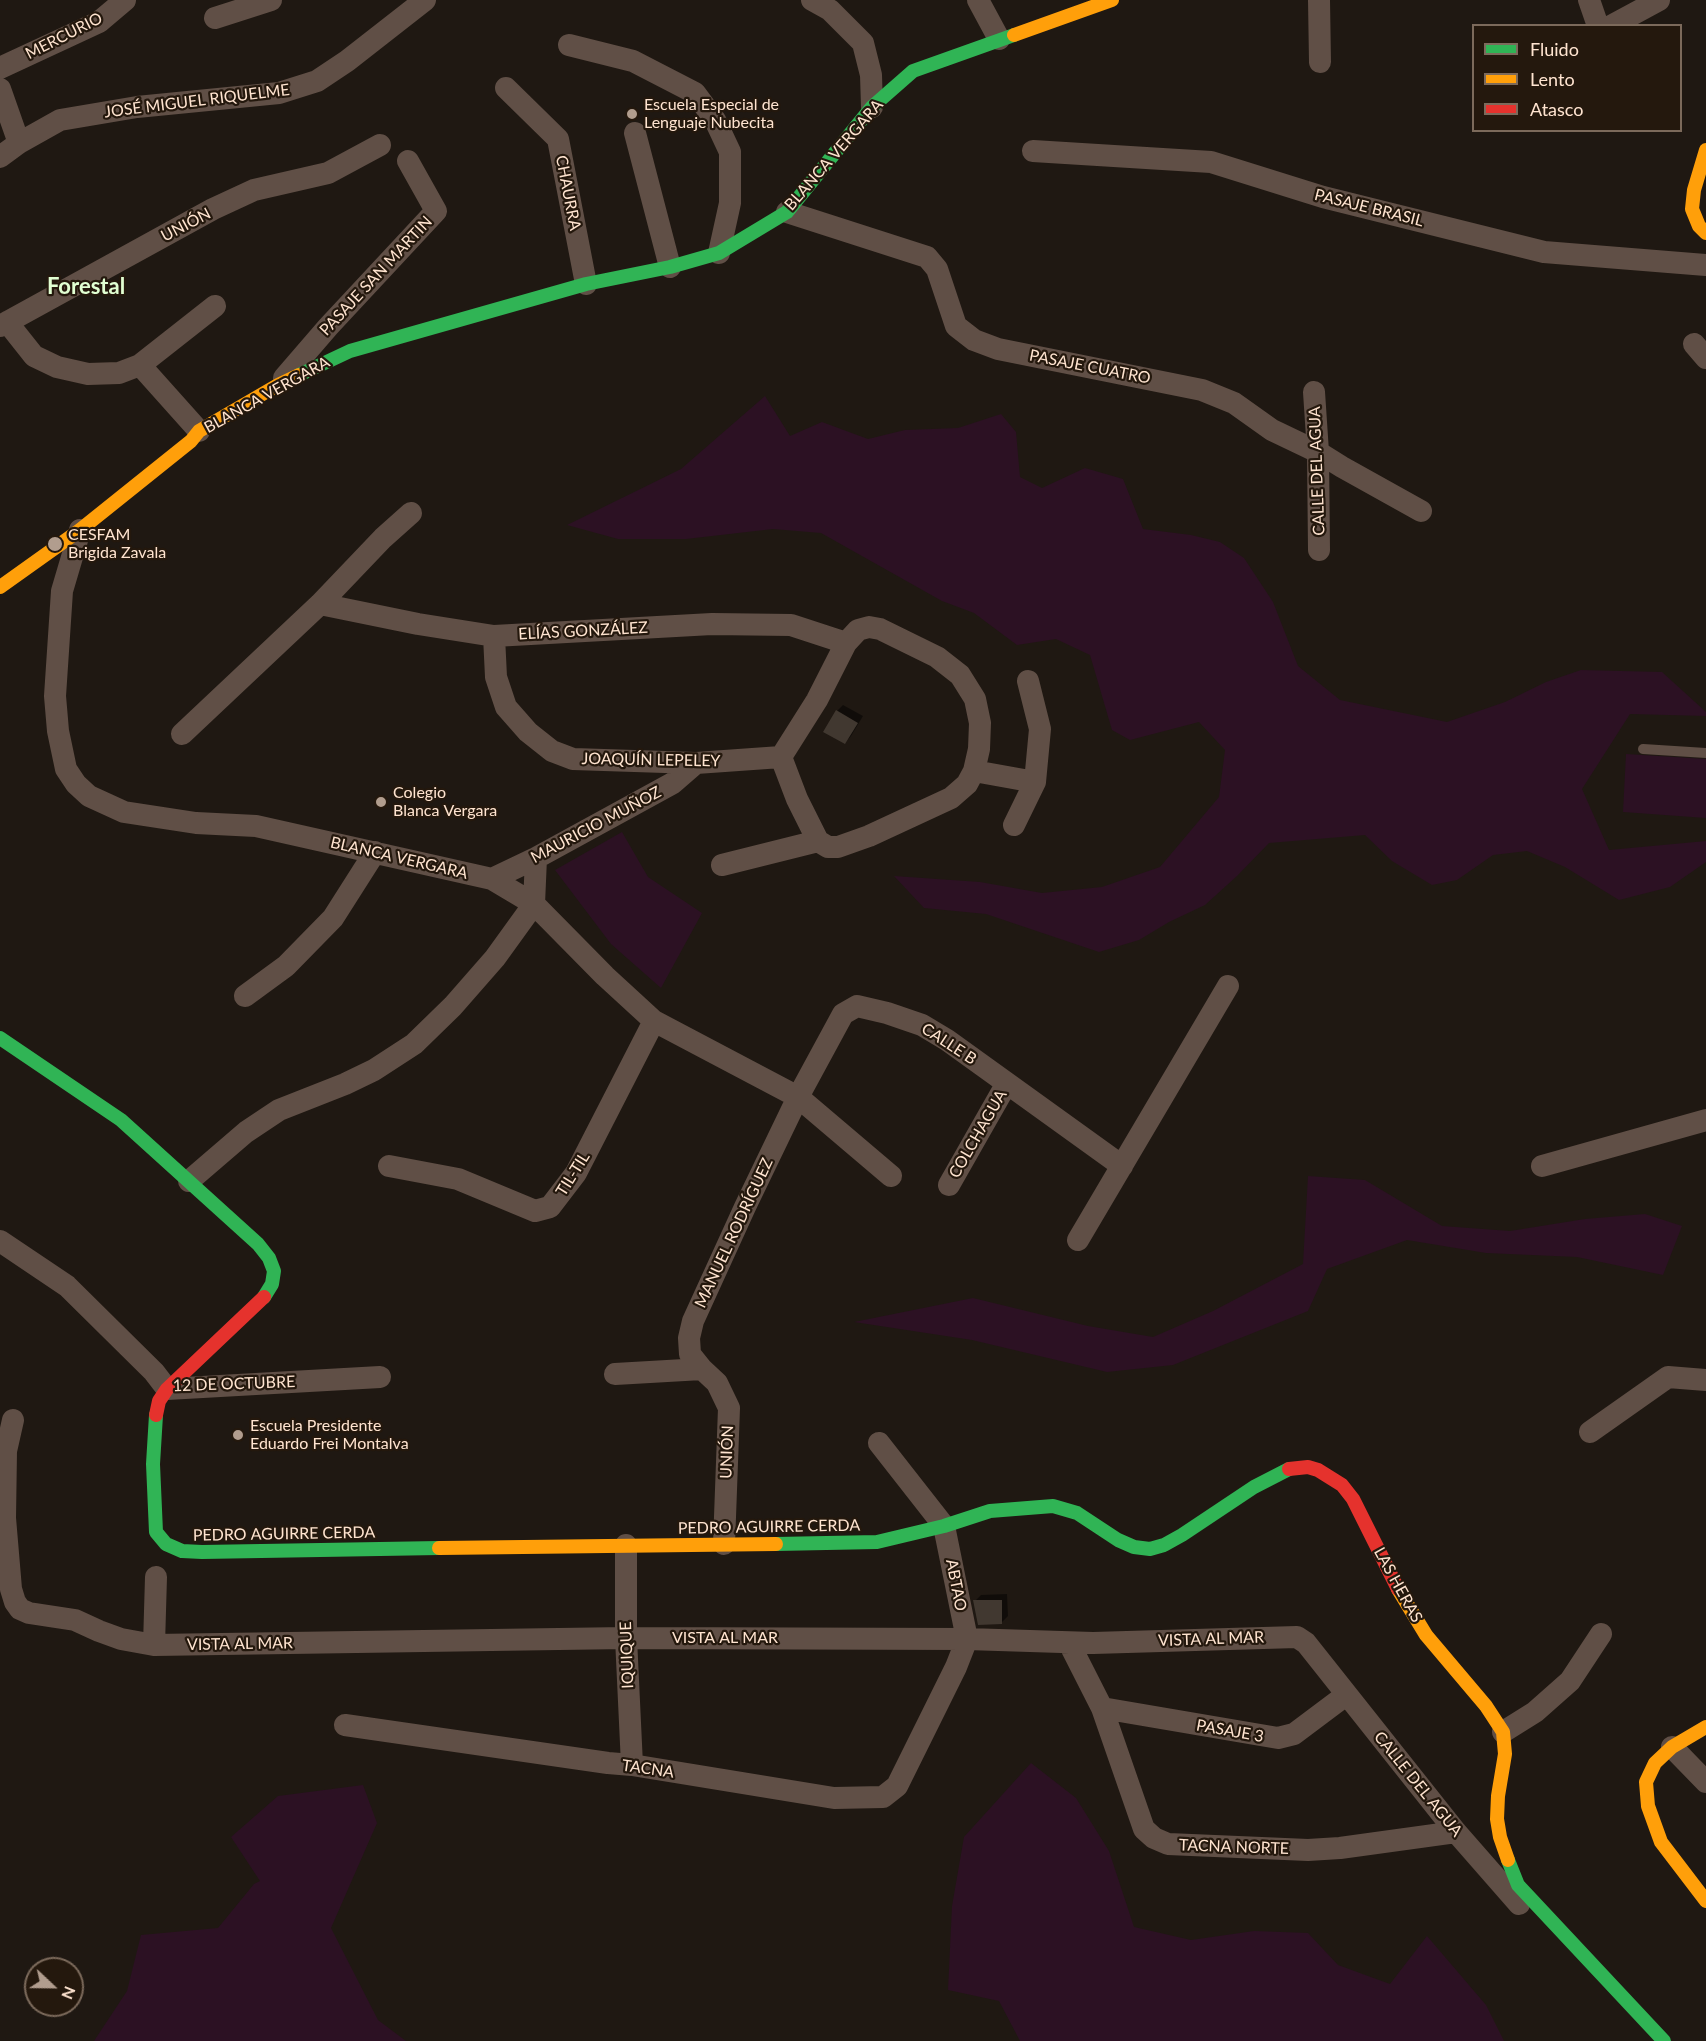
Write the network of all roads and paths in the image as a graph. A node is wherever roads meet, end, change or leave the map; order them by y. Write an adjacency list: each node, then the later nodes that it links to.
1 (125, 0): 16 (street, MERCURIO)
2 (271, 0): 10 (street)
3 (425, 0): 21 (street, JOSÉ MIGUEL RIQUELME)
4 (812, 0): 19 (street)
5 (978, 0): 13 (street)
6 (1112, 0): 13 (street, BLANCA VERGARA)
7 (1319, 0): 15 (street)
8 (1589, 0): 11 (street)
9 (1659, 0): 12 (street)
10 (215, 18)
11 (1597, 24)
12 (1615, 24)
13 (999, 39): 19 (street, BLANCA VERGARA)
14 (569, 45): 29 (street)
15 (1320, 62)
16 (0, 68)
17 (506, 88): 32 (street, CHAURRA)
18 (0, 89): 21 (street)
19 (872, 108): 27 (street, BLANCA VERGARA)
20 (635, 133): 31 (street)
21 (19, 143): 25 (street, JOSÉ MIGUEL RIQUELME)
22 (380, 145): 34 (street, UNIÓN)
23 (1706, 150): 28 (street)
24 (1033, 151): 30 (street, PASAJE BRASIL)
25 (0, 157)
26 (408, 161): 36 (street, PASAJE SAN MARTIN)
27 (787, 212): 29 (street, BLANCA VERGARA); 39 (street, PASAJE CUATRO)
28 (1706, 233)
29 (719, 253): 31 (street, BLANCA VERGARA)
30 (1706, 265)
31 (670, 267): 32 (street, BLANCA VERGARA)
32 (586, 284): 36 (street, BLANCA VERGARA)
33 (214, 306): 35 (street)
34 (3, 324): 35 (street)
35 (140, 365): 38 (street)
36 (278, 385): 38 (street, BLANCA VERGARA)
37 (1314, 392): 39 (street, CALLE DEL AGUA)
38 (199, 431): 42 (street, BLANCA VERGARA)
39 (1318, 452): 40 (street, PASAJE CUATRO); 43 (street, CALLE DEL AGUA)
40 (1421, 511)
41 (411, 513): 45 (street)
42 (80, 530): 44 (street); 58 (street, BLANCA VERGARA)
43 (1319, 550)
44 (0, 587)
45 (320, 604): 46 (street, ELÍAS GONZÁLEZ); 49 (street)
46 (494, 636): 47 (street, ELÍAS GONZÁLEZ); 53 (street, JOAQUÍN LEPELEY)
47 (846, 643): 52 (street); 54 (street)
48 (1028, 681): 55 (street)
49 (182, 734)
50 (1643, 749): 51 (lane)
51 (1706, 753)
52 (781, 757): 53 (street, JOAQUÍN LEPELEY); 57 (street)
53 (696, 763): 59 (street, MAURICIO MUÑOZ)
54 (974, 771): 55 (street); 57 (street)
55 (1035, 782): 56 (street)
56 (1014, 825)
57 (818, 841): 60 (street)
58 (375, 852): 61 (street, BLANCA VERGARA); 64 (street)
59 (536, 858): 61 (street, MAURICIO MUÑOZ); 62 (street)
60 (722, 865)
61 (492, 879): 62 (street, BLANCA VERGARA)
62 (534, 904): 65 (street, BLANCA VERGARA); 74 (street)
63 (1228, 986): 71 (street)
64 (245, 996)
65 (654, 1021): 68 (street, BLANCA VERGARA); 70 (street, TIL-TIL)
66 (0, 1038): 74 (street, PEDRO AGUIRRE CERDA)
67 (1007, 1083): 68 (street, CALLE B); 71 (street, CALLE B); 75 (street, COLCHAGUA)
68 (798, 1097): 73 (street, BLANCA VERGARA); 78 (street, MANUEL RODRÍGUEZ)
69 (1706, 1120): 72 (street)
70 (390, 1166)
71 (1122, 1166): 76 (street)
72 (1542, 1166)
73 (891, 1176)
74 (189, 1182): 82 (street, PEDRO AGUIRRE CERDA)
75 (949, 1185)
76 (1078, 1240)
77 (0, 1241): 82 (street, 12 DE OCTUBRE)
78 (702, 1369): 79 (street); 87 (street, UNIÓN)
79 (615, 1374)
80 (380, 1377): 82 (street, 12 DE OCTUBRE)
81 (1706, 1380): 84 (street)
82 (167, 1389): 88 (street, PEDRO AGUIRRE CERDA)
83 (13, 1420): 95 (street, VISTA AL MAR)
84 (1590, 1432)
85 (879, 1443): 86 (street, ABTAO)
86 (944, 1526): 87 (street, PEDRO AGUIRRE CERDA); 93 (street, ABTAO); 100 (street, LAS HERAS)
87 (724, 1544): 88 (street, PEDRO AGUIRRE CERDA)
88 (626, 1545): 91 (street, IQUIQUE)
89 (156, 1576): 95 (street)
90 (1601, 1634): 100 (street)
91 (626, 1638): 93 (street, VISTA AL MAR); 95 (street, VISTA AL MAR); 102 (street, IQUIQUE)
92 (1297, 1638): 94 (street, VISTA AL MAR); 96 (street, CALLE DEL AGUA)
93 (967, 1639): 94 (street, VISTA AL MAR); 102 (street, TACNA)
94 (1069, 1643): 97 (street, TACNA NORTE)
95 (154, 1645)
96 (1346, 1695): 97 (street, PASAJE 3); 104 (street, CALLE DEL AGUA)
97 (1102, 1708): 104 (street, TACNA NORTE)
98 (345, 1725): 102 (street, TACNA)
99 (1706, 1727): 101 (street)
100 (1503, 1732): 106 (street)
101 (1672, 1747): 103 (street); 105 (street)
102 (632, 1765)
103 (1706, 1782)
104 (1456, 1832): 106 (street, CALLE DEL AGUA)
105 (1706, 1901)
106 (1540, 1919): 107 (street); 108 (street)
107 (1610, 2003)
108 (1664, 2041)

